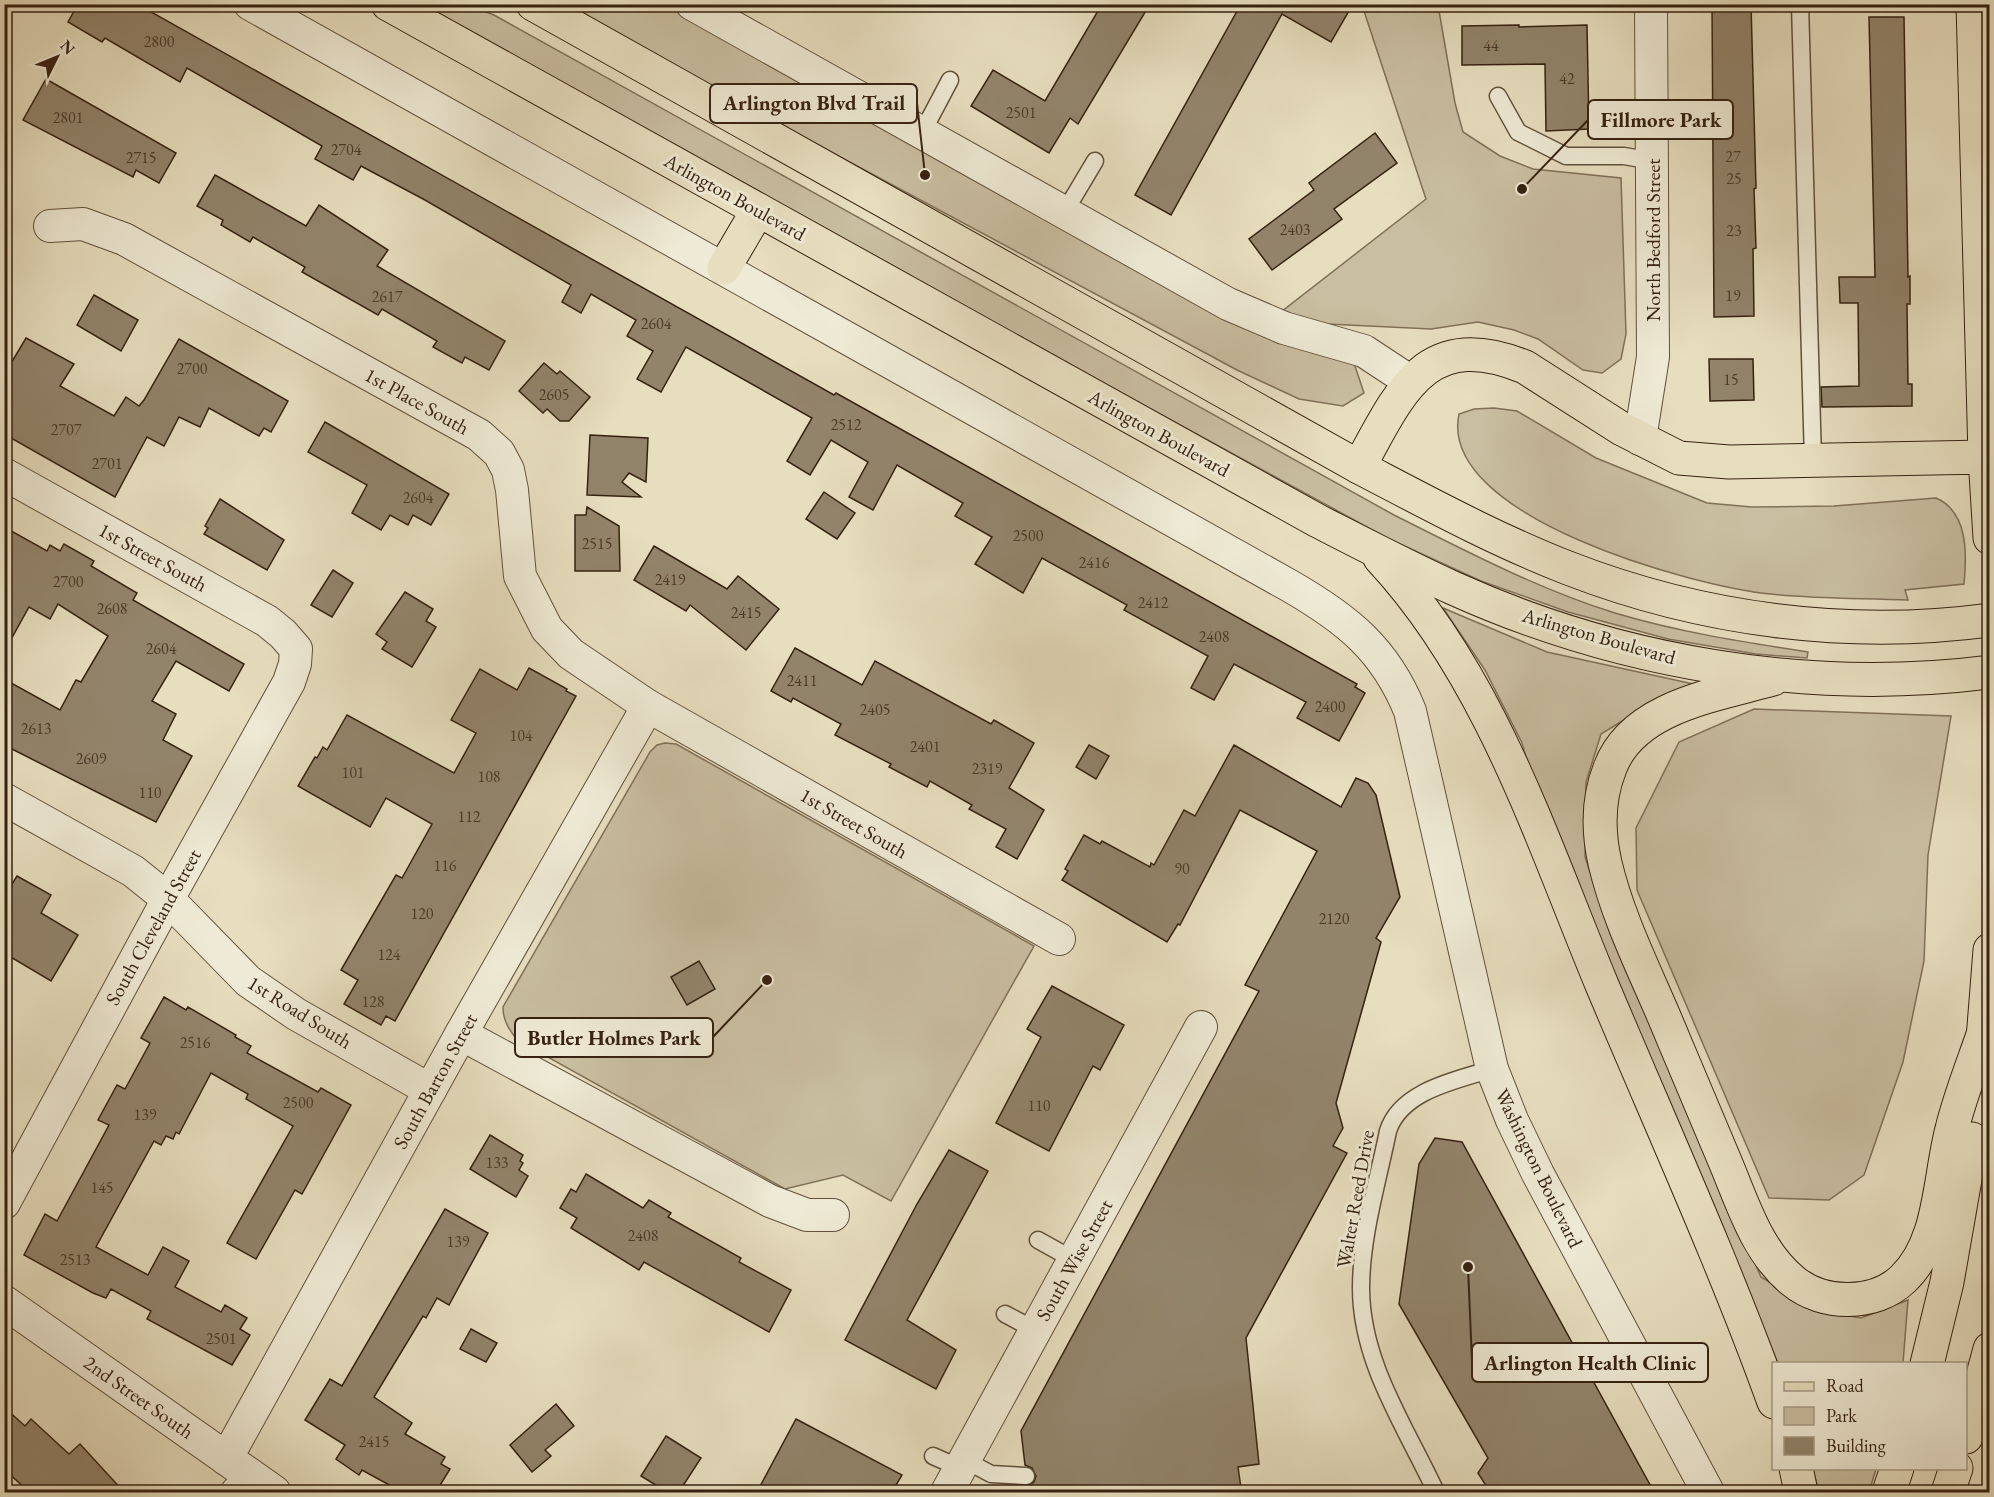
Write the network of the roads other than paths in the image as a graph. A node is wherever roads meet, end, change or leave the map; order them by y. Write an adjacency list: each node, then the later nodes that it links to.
1 (250, 4): 16 (street)
2 (388, 4): 13 (main road, Arlington Boulevard)
3 (533, 4): 21 (main road)
4 (692, 4): 10 (street)
5 (1652, 4): 11 (street, North Bedford Street)
6 (1800, 4): 20 (lane)
7 (1973, 4): 19 (main road)
8 (950, 80): 10 (lane)
9 (1497, 96): 11 (lane)
10 (922, 133): 14 (street)
11 (1653, 160): 18 (street, North Bedford Street)
12 (1095, 161): 14 (lane)
13 (758, 210): 16 (main road); 24 (main road, Arlington Boulevard)
14 (1064, 213): 17 (street)
15 (50, 226): 29 (street, 1st Place South)
16 (724, 268): 37 (street, Washington Boulevard)
17 (1411, 382): 18 (main road); 21 (main road)
18 (1640, 440): 20 (main road)
19 (1985, 457): 20 (main road); 23 (main road)
20 (1813, 460)
21 (1359, 467): 25 (main road)
22 (4, 474): 26 (street, 1st Street South)
23 (1989, 538)
24 (1371, 548): 28 (main road, Arlington Boulevard); 48 (main road)
25 (1989, 620)
26 (296, 649): 31 (street, South Cleveland Street)
27 (1989, 672): 28 (main road, Arlington Boulevard)
28 (1786, 676): 35 (main road)
29 (648, 706): 32 (street, 1st Street South); 36 (street, South Barton Street)
30 (4, 799): 31 (street, 1st Road South)
31 (168, 899): 38 (street, 1st Road South); 39 (street, South Cleveland Street)
32 (1059, 939)
33 (1989, 950): 35 (main road)
34 (1201, 1028): 42 (street, South Wise Street)
35 (1983, 1032): 47 (main road)
36 (461, 1034): 38 (street, South Barton Street); 40 (street)
37 (1492, 1069): 57 (lane, Walter Reed Drive); 58 (street, Washington Boulevard)
38 (430, 1090): 50 (street, South Barton Street)
39 (4, 1203)
40 (833, 1215)
41 (1038, 1240): 42 (lane)
42 (1074, 1260): 45 (street, South Wise Street)
43 (4, 1302): 50 (street, 2nd Street South)
44 (1005, 1314): 45 (lane)
45 (1035, 1330): 51 (street, South Wise Street)
46 (1989, 1356): 49 (main road)
47 (1927, 1362)
48 (1772, 1399)
49 (1967, 1430)
50 (226, 1459): 56 (street, 2nd Street South)
51 (952, 1469): 55 (lane)
52 (1796, 1470): 59 (main road)
53 (1896, 1470): 60 (main road)
54 (1955, 1470): 61 (main road)
55 (1026, 1476)
56 (255, 1488)
57 (1436, 1492)
58 (1708, 1492)
59 (1801, 1492)
60 (1889, 1492)
61 (1948, 1492)

